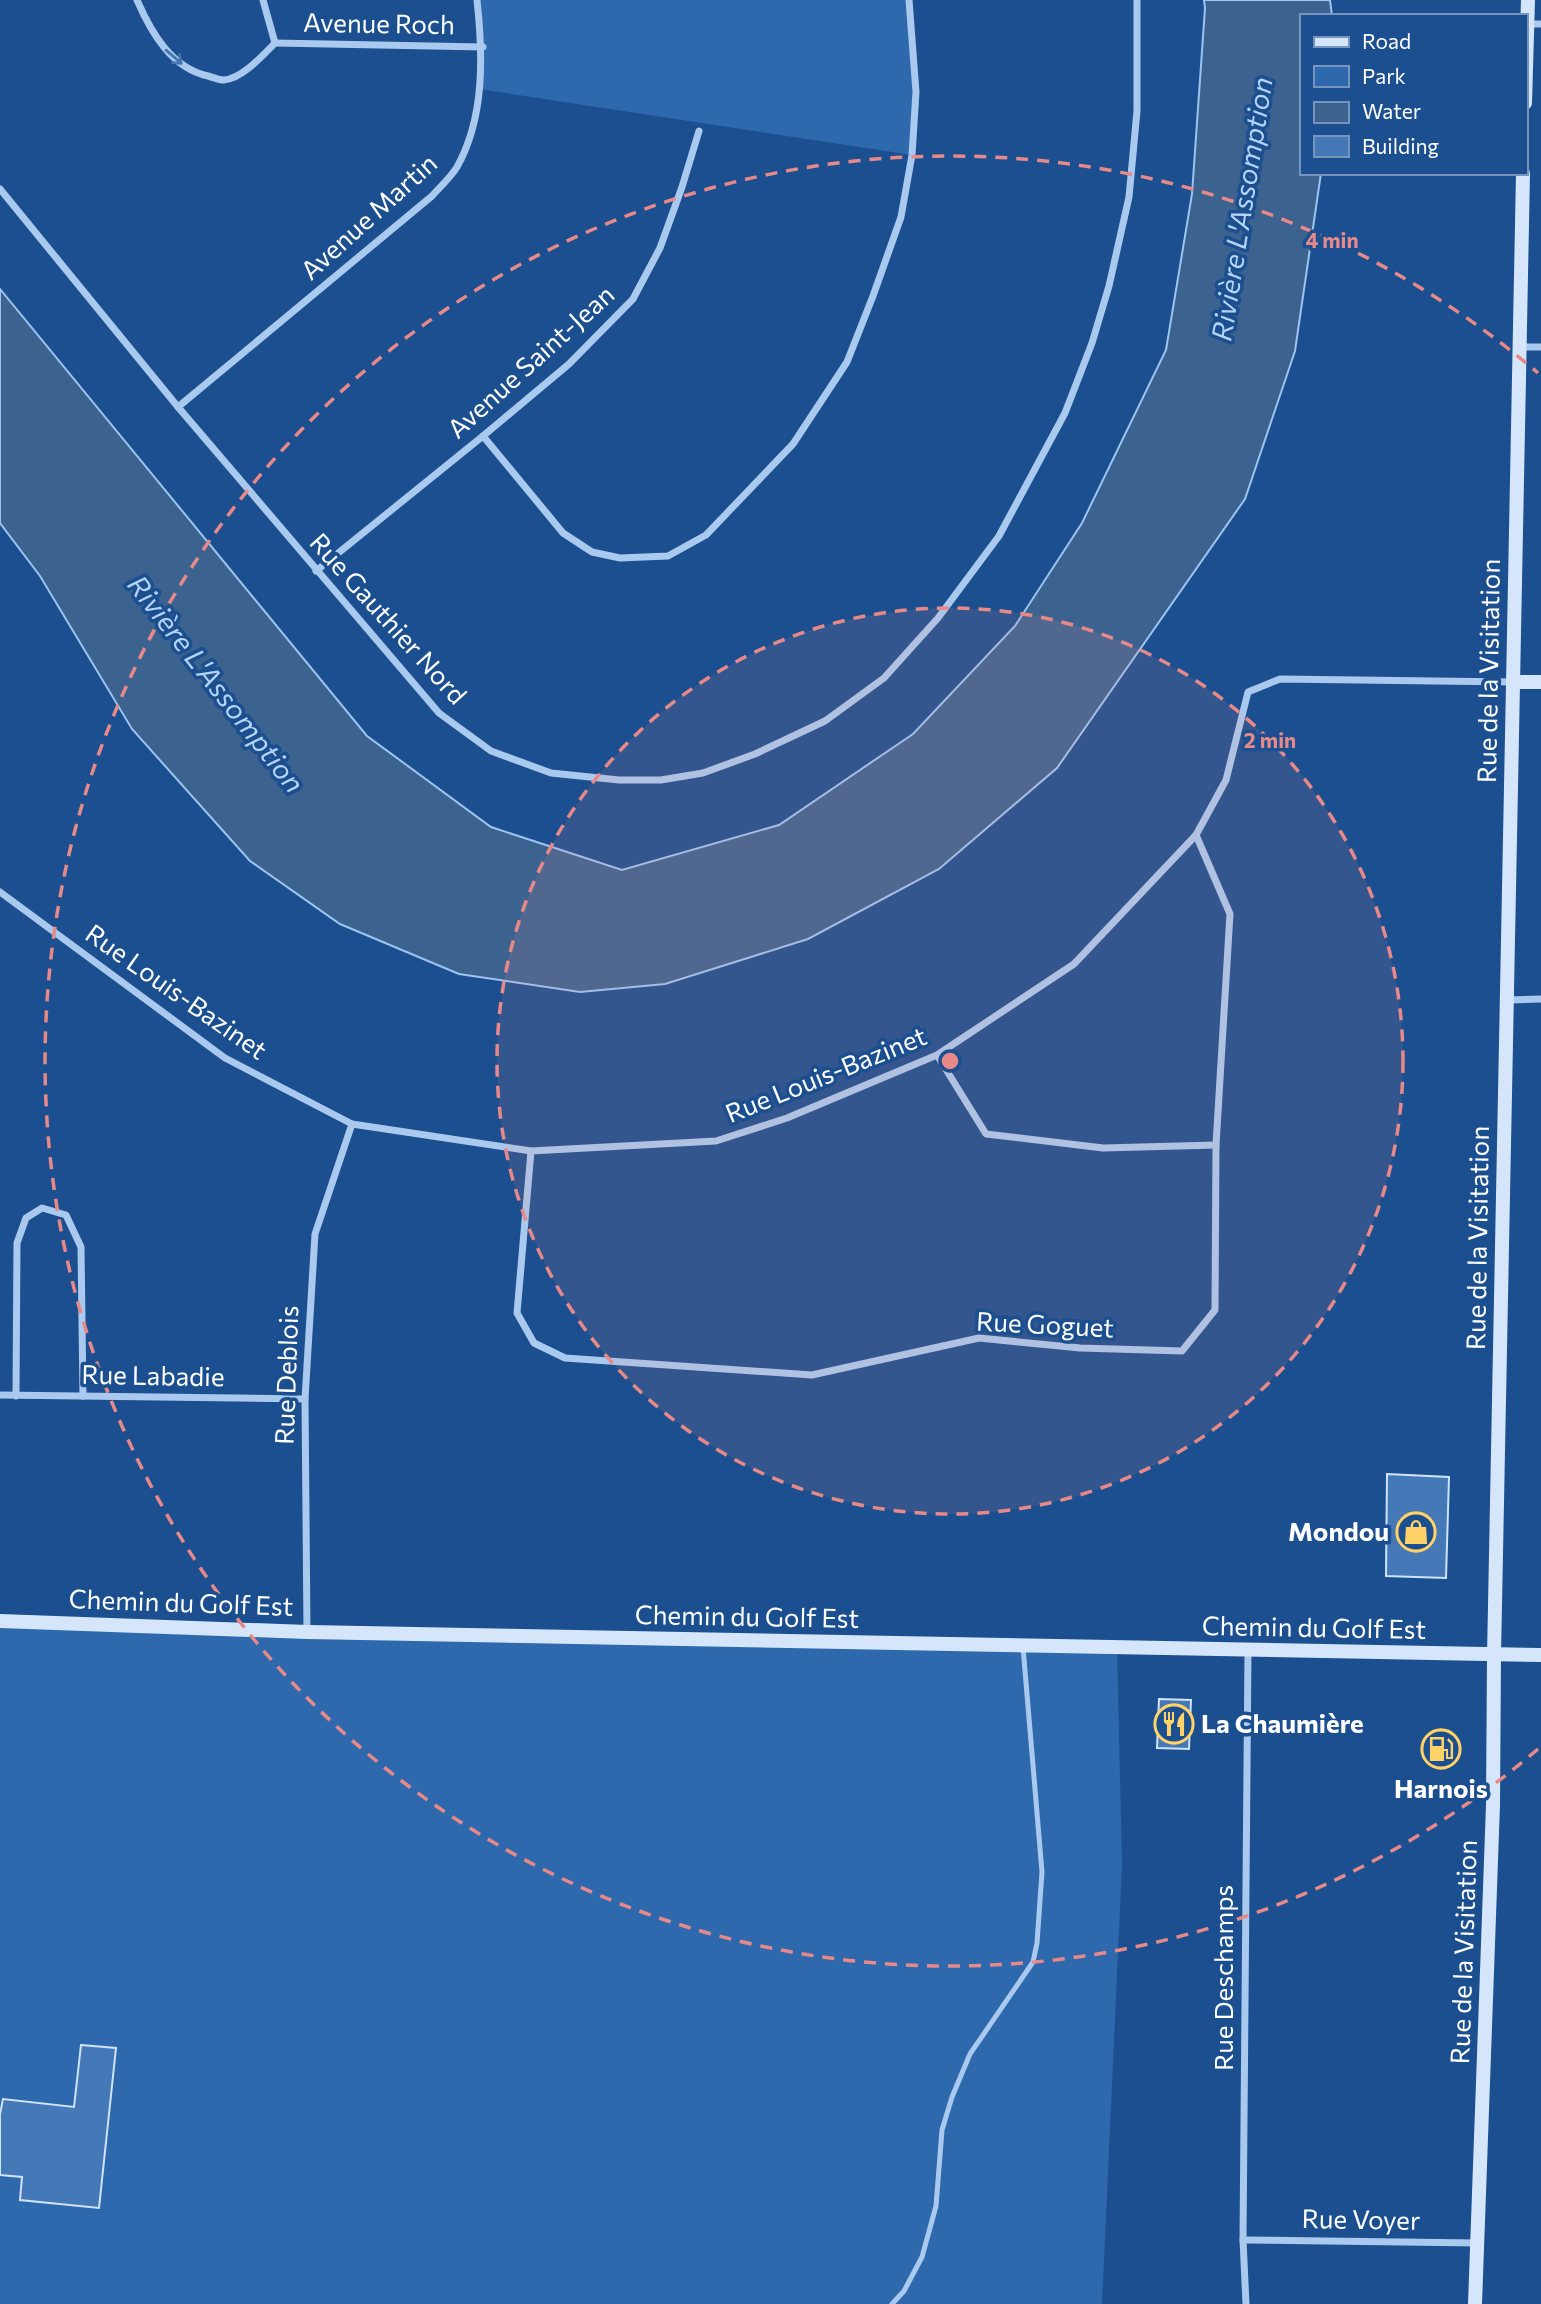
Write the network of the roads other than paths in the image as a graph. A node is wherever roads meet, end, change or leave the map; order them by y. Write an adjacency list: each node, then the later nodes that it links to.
1 (137, 0): 8 (street, Avenue Roch, one-way to 8)
2 (263, 0): 8 (street, Avenue Roch)
3 (477, 0): 9 (street, Avenue Martin)
4 (909, 0): 17 (street)
5 (1137, 0): 18 (street, Rue Gauthier Nord)
6 (1528, 0): 7 (main road)
7 (1534, 24): 10 (main road)
8 (275, 43): 9 (street, Avenue Roch)
9 (482, 47): 16 (street, Avenue Martin)
10 (1527, 85)
11 (699, 131): 17 (street, Avenue Saint-Jean)
12 (1523, 175): 14 (main road, Rue de la Visitation)
13 (0, 189): 16 (street, Rue Gauthier Nord)
14 (1519, 347): 15 (street); 19 (main road, Rue de la Visitation)
15 (1541, 347)
16 (177, 407): 18 (street, Rue Gauthier Nord)
17 (483, 436): 18 (street, Avenue Saint-Jean)
18 (316, 571)
19 (1513, 682): 20 (main road); 21 (street, Rue Louis-Bazinet); 24 (main road, Rue de la Visitation)
20 (1541, 682)
21 (1196, 835): 25 (street, Rue Louis-Bazinet); 27 (street, Rue Goguet)
22 (0, 892): 26 (street, Rue Louis-Bazinet)
23 (1541, 999): 24 (street)
24 (1507, 1000): 38 (main road, Rue de la Visitation)
25 (937, 1055): 27 (street); 28 (street, Rue Louis-Bazinet)
26 (352, 1124): 28 (street, Rue Louis-Bazinet); 32 (street, Rue Deblois)
27 (1216, 1144): 28 (street, Rue Goguet)
28 (531, 1150)
29 (0, 1395): 30 (street, Rue Labadie)
30 (16, 1395): 31 (street, Rue Labadie); 31 (street)
31 (83, 1396): 32 (street, Rue Labadie)
32 (305, 1399): 34 (street, Rue Deblois)
33 (0, 1621): 34 (main road, Chemin du Golf Est)
34 (307, 1632): 35 (main road, Chemin du Golf Est)
35 (1023, 1647): 36 (main road, Chemin du Golf Est); 41 (lane)
36 (1248, 1651): 38 (main road, Chemin du Golf Est); 39 (street, Rue Deschamps)
37 (1541, 1655): 38 (main road, Chemin du Golf Est)
38 (1494, 1656): 40 (main road, Rue de la Visitation)
39 (1243, 2240): 40 (street, Rue Voyer); 42 (street, Rue Deschamps)
40 (1478, 2243): 43 (main road, Rue de la Visitation)
41 (892, 2304)
42 (1246, 2304)
43 (1475, 2304)

